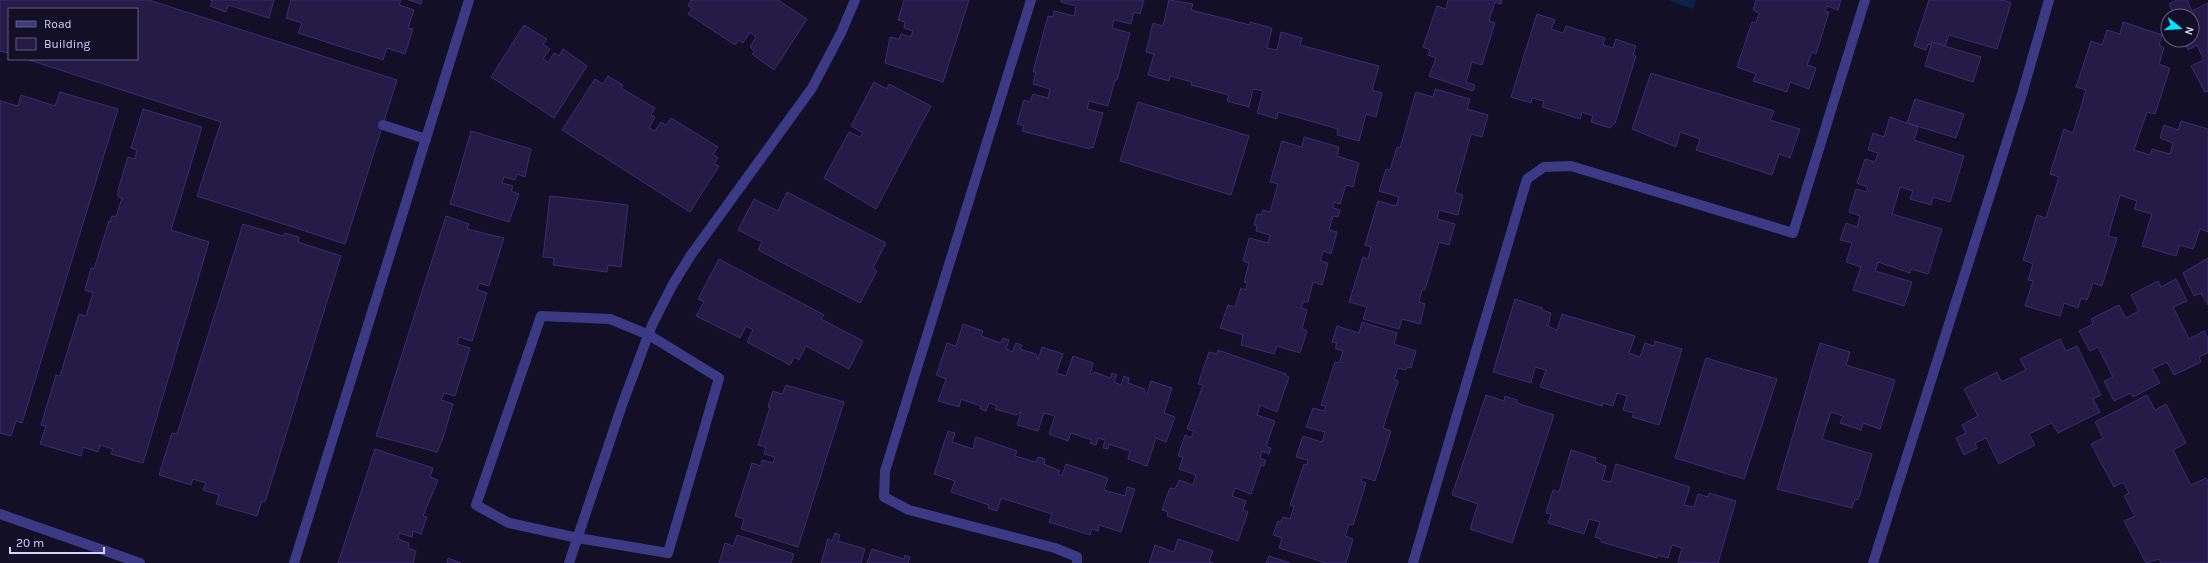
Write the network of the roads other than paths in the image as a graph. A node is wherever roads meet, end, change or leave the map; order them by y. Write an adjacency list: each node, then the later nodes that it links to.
1 (469, 0): 7 (street)
2 (855, 0): 8 (street)
3 (1031, 0): 14 (street)
4 (1865, 0): 15 (street)
5 (2049, 0): 16 (street)
6 (383, 125): 7 (street)
7 (426, 139): 12 (street)
8 (649, 335): 10 (street); 10 (street); 10 (street)
9 (0, 514): 11 (street)
10 (578, 538): 13 (street)
11 (140, 563)
12 (294, 563)
13 (569, 563)
14 (1077, 563)
15 (1413, 563)
16 (1873, 563)

